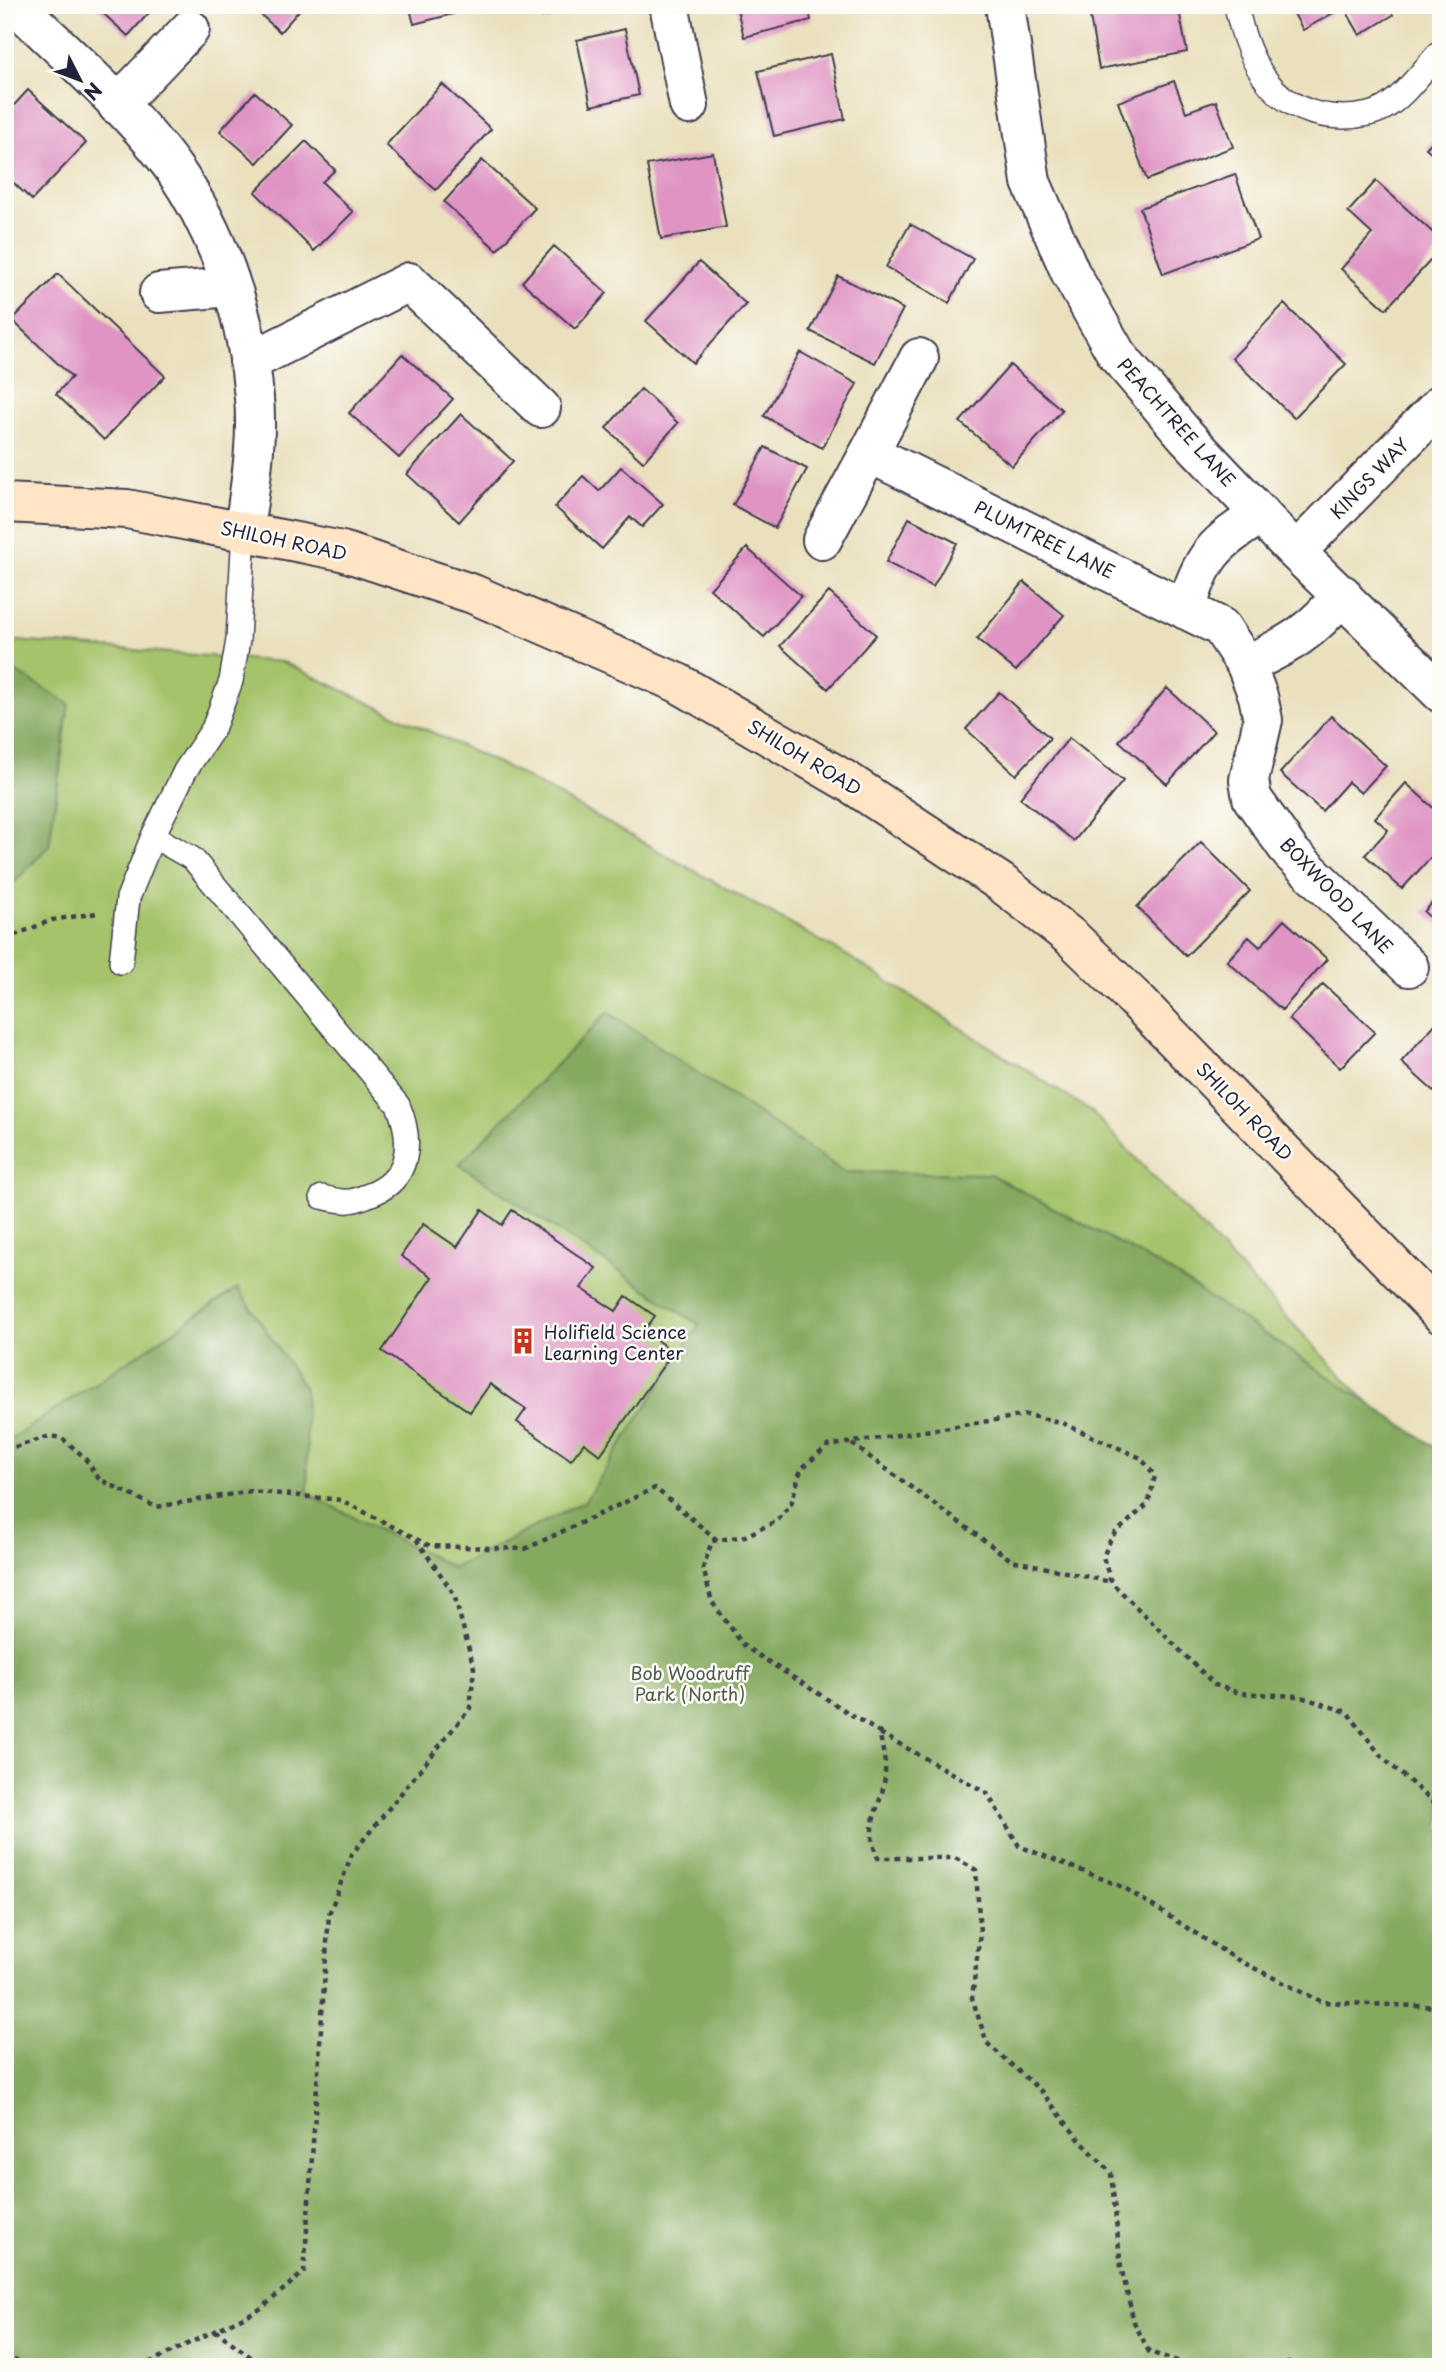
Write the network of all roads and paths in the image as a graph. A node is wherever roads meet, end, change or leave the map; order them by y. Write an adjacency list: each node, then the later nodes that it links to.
1 (669, 5): 8 (street)
2 (1005, 5): 17 (street, PEACHTREE LANE)
3 (1236, 5): 6 (lane)
4 (13, 12): 7 (street)
5 (190, 29): 7 (street)
6 (1441, 51)
7 (117, 105): 9 (street)
8 (689, 105)
9 (231, 288): 10 (street); 12 (street)
10 (159, 293)
11 (919, 358): 15 (street)
12 (249, 362): 14 (street); 18 (street)
13 (1441, 404): 20 (street, KINGS WAY)
14 (541, 408)
15 (869, 453): 19 (street); 22 (street, PLUMTREE LANE)
16 (5, 503): 18 (main road, SHILOH ROAD)
17 (1261, 514): 20 (street, PEACHTREE LANE); 22 (street)
18 (244, 530): 26 (lane); 32 (main road, SHILOH ROAD)
19 (822, 540)
20 (1297, 552): 21 (street, PEACHTREE LANE)
21 (1342, 594): 24 (street); 25 (street, PEACHTREE LANE)
22 (1186, 610): 23 (street, PLUMTREE LANE)
23 (1221, 627): 24 (street, BOXWOOD LANE)
24 (1245, 665): 30 (street, BOXWOOD LANE)
25 (1441, 692)
26 (153, 836): 27 (lane); 31 (lane)
27 (127, 908): 28 (path); 29 (lane)
28 (5, 939)
29 (121, 962)
30 (1409, 967)
31 (322, 1198)
32 (1441, 1314)
33 (851, 1444): 36 (path); 37 (path); 37 (path)
34 (5, 1450): 35 (path)
35 (416, 1539): 36 (path); 41 (path)
36 (717, 1540): 38 (path)
37 (1111, 1582): 39 (path)
38 (880, 1733): 40 (path); 46 (path)
39 (1441, 1808)
40 (1441, 2007)
41 (214, 2330): 44 (path); 45 (path)
42 (5, 2355): 43 (path)
43 (28, 2367)
44 (140, 2367)
45 (264, 2367)
46 (1196, 2367)
47 (1266, 2367): 48 (path)
48 (1303, 2367)

